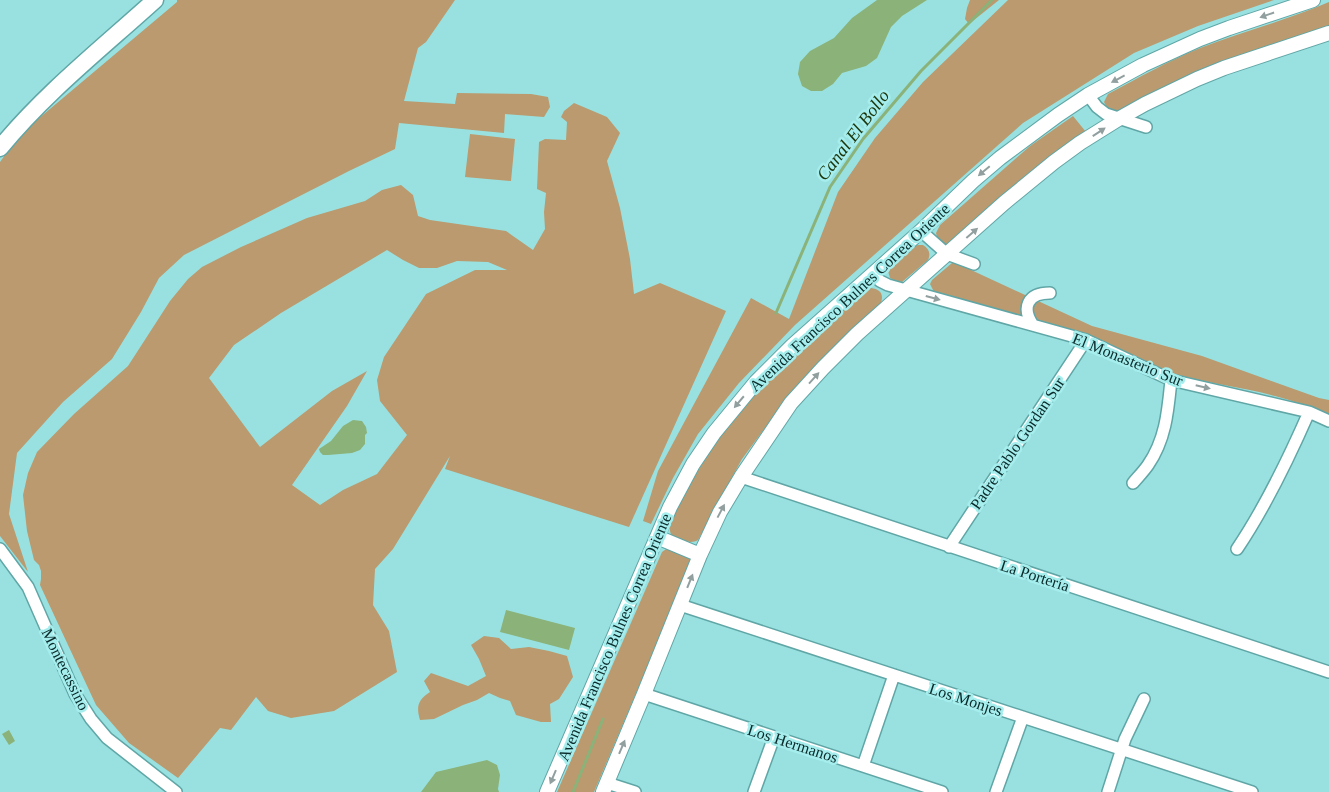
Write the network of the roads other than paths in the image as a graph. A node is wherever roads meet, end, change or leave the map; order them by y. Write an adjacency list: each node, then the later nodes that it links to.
1 (155, 0): 7 (main road)
2 (1313, 0): 4 (street, Avenida Francisco Bulnes Correa Oriente, one-way to 4)
3 (1329, 33): 5 (street, Avenida Francisco Bulnes Correa Oriente)
4 (1088, 95): 5 (street); 8 (street, Avenida Francisco Bulnes Correa Oriente, one-way to 8)
5 (1120, 118): 6 (street); 9 (street, Avenida Francisco Bulnes Correa Oriente, one-way to 5)
6 (1146, 127)
7 (0, 148)
8 (921, 231): 9 (street); 11 (street, Avenida Francisco Bulnes Correa Oriente)
9 (947, 254): 10 (street); 12 (street, Avenida Francisco Bulnes Correa Oriente)
10 (974, 264)
11 (873, 274): 12 (street, El Monasterio Sur); 21 (street, Avenida Francisco Bulnes Correa Oriente, one-way to 21)
12 (906, 290): 14 (street, El Monasterio Sur, one-way to 14); 19 (street, Avenida Francisco Bulnes Correa Oriente, one-way to 12)
13 (1050, 292): 14 (street)
14 (1033, 325): 15 (street, El Monasterio Sur)
15 (1086, 340): 16 (street, El Monasterio Sur); 22 (street, Padre Pablo Gordan Sur)
16 (1171, 380): 17 (street, El Monasterio Sur, one-way to 17); 20 (street)
17 (1309, 412): 18 (street, El Monasterio Sur); 24 (street)
18 (1329, 421)
19 (741, 477): 22 (street, La Portería); 25 (street, Avenida Francisco Bulnes Correa Oriente, one-way to 19)
20 (1133, 483)
21 (657, 538): 25 (street); 38 (street, Avenida Francisco Bulnes Correa Oriente, one-way to 38)
22 (949, 546): 27 (street, La Portería)
23 (0, 549): 37 (street, Montecassino)
24 (1237, 549)
25 (700, 555): 26 (street, Avenida Francisco Bulnes Correa Oriente, one-way to 25)
26 (680, 605): 28 (street, Los Monjes); 29 (street, Avenida Francisco Bulnes Correa Oriente)
27 (1329, 672)
28 (894, 675): 31 (street, Los Monjes); 34 (street)
29 (644, 694): 32 (street, Los Hermanos); 35 (street, Avenida Francisco Bulnes Correa Oriente, one-way to 29)
30 (1144, 699): 33 (street)
31 (1023, 717): 33 (street, Los Monjes); 42 (street)
32 (774, 737): 34 (street, Los Hermanos); 40 (street)
33 (1122, 749): 36 (street, Los Monjes); 43 (street)
34 (863, 766): 41 (street, Los Hermanos)
35 (605, 787): 39 (street)
36 (1228, 788): 44 (street, Los Monjes)
37 (176, 792)
38 (547, 792)
39 (635, 792)
40 (754, 792)
41 (942, 792)
42 (996, 792)
43 (1108, 792)
44 (1252, 792)

